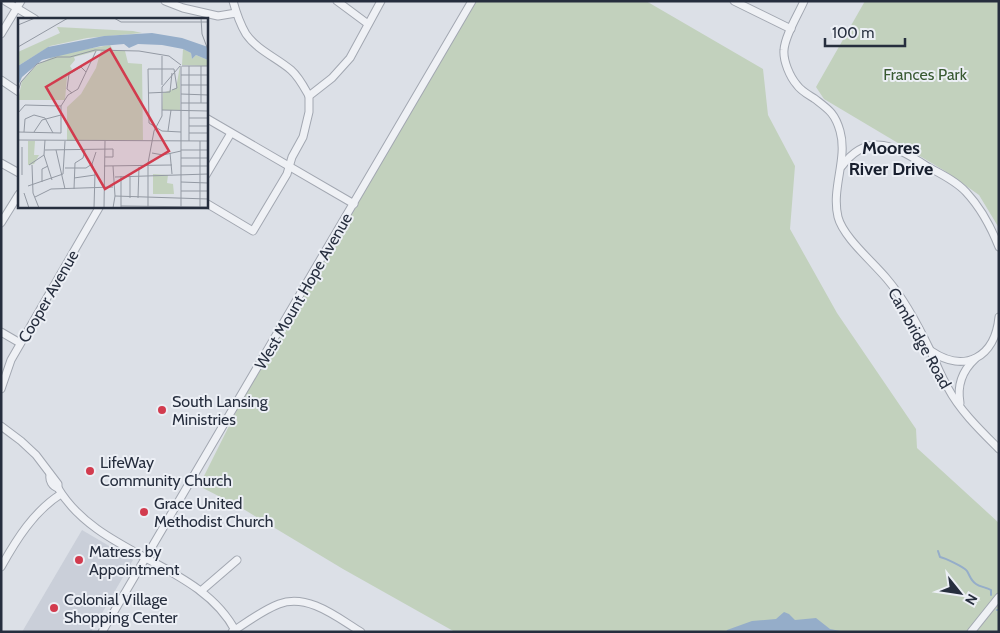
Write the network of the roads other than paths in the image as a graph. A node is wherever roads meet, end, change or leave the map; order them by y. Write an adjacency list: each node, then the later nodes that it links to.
1 (5, 1): 9 (street)
2 (165, 1): 10 (street)
3 (233, 1): 10 (street)
4 (337, 1): 12 (street)
5 (381, 1): 12 (street)
6 (472, 1): 27 (street, West Mount Hope Avenue)
7 (734, 1): 13 (street)
8 (804, 1): 13 (street, Cambridge Road)
9 (19, 5): 11 (street); 14 (street)
10 (236, 13): 17 (street)
11 (34, 18)
12 (368, 24): 17 (street)
13 (791, 29): 22 (street, Cambridge Road)
14 (1, 34)
15 (1, 80): 16 (street)
16 (18, 91)
17 (309, 96): 21 (street)
18 (208, 119): 19 (street)
19 (231, 133): 21 (street); 24 (street)
20 (1, 163): 23 (street)
21 (290, 166): 26 (street); 27 (street)
22 (840, 168): 30 (street); 34 (street, Cambridge Road)
23 (18, 172)
24 (208, 172)
25 (18, 196): 29 (street)
26 (208, 204)
27 (354, 204): 41 (street, West Mount Hope Avenue)
28 (99, 208): 33 (street, Cooper Avenue)
29 (1, 223)
30 (999, 247)
31 (999, 317): 35 (street)
32 (1, 332): 33 (street)
33 (20, 343): 36 (street, Cooper Avenue)
34 (931, 351): 35 (street); 37 (street, Cambridge Road)
35 (977, 357): 37 (street)
36 (1, 389)
37 (960, 405): 39 (street, Cambridge Road)
38 (1, 426): 40 (street)
39 (999, 449)
40 (59, 491): 41 (street); 43 (street)
41 (145, 557): 44 (street); 47 (street, West Mount Hope Avenue)
42 (237, 560): 44 (street)
43 (1, 567)
44 (201, 591): 46 (street)
45 (999, 597): 49 (street)
46 (234, 631): 48 (street)
47 (102, 632)
48 (361, 632)
49 (971, 632)

